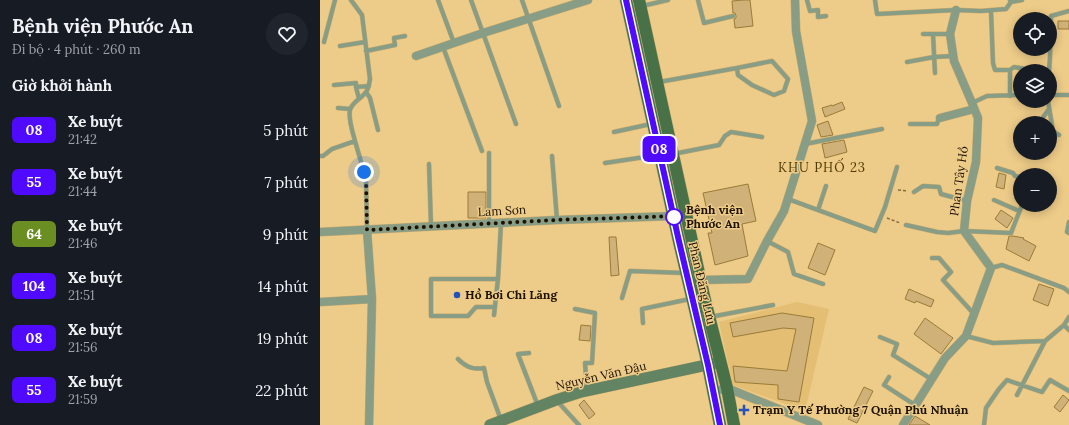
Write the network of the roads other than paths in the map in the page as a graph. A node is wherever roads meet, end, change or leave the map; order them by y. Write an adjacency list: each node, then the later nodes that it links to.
1 (335, 0): 27 (lane)
2 (351, 0): 28 (lane)
3 (438, 0): 29 (lane)
4 (472, 0): 22 (lane)
5 (522, 0): 21 (lane)
6 (588, 0): 21 (street)
7 (626, 0): 59 (main road, Phan Đăng Lưu)
8 (668, 0): 15 (lane)
9 (698, 0): 19 (lane)
10 (795, 0): 68 (street)
11 (807, 0): 20 (lane)
12 (875, 0): 16 (lane)
13 (1022, 0): 14 (lane)
14 (1010, 1): 17 (lane)
15 (639, 3): 42 (main road, Phan Đăng Lưu)
16 (956, 10): 17 (lane); 25 (street, Phan Tây Hồ)
17 (991, 10): 40 (lane)
18 (1069, 12): 37 (lane)
19 (733, 16)
20 (826, 16)
21 (528, 20): 22 (street); 52 (lane)
22 (483, 33): 29 (street); 60 (lane)
23 (923, 34): 24 (lane)
24 (933, 34): 25 (lane); 35 (lane)
25 (950, 34): 34 (street, Phan Tây Hồ)
26 (405, 36): 32 (lane)
27 (324, 42)
28 (365, 42): 30 (lane); 32 (lane)
29 (454, 43): 31 (street)
30 (340, 46)
31 (443, 47): 33 (street); 69 (lane)
32 (366, 51): 44 (lane)
33 (416, 56)
34 (953, 56): 35 (lane); 53 (street, Phan Tây Hồ)
35 (934, 57): 36 (lane); 41 (lane)
36 (907, 62)
37 (1049, 64)
38 (737, 68): 38 (lane); 42 (lane)
39 (1013, 68): 40 (lane)
40 (1010, 70): 49 (lane)
41 (935, 73)
42 (657, 83): 71 (main road, Phan Đăng Lưu)
43 (334, 85): 45 (lane)
44 (369, 86): 45 (lane); 46 (lane)
45 (356, 87): 51 (lane)
46 (366, 92): 51 (lane); 63 (lane)
47 (1057, 95): 48 (lane)
48 (1069, 95)
49 (1010, 96): 50 (lane); 53 (lane)
50 (1013, 96)
51 (359, 99): 56 (lane)
52 (559, 106)
53 (973, 106): 58 (street); 86 (street, Phan Tây Hồ)
54 (338, 108): 56 (lane)
55 (1049, 109): 57 (lane); 65 (lane)
56 (350, 110): 67 (lane)
57 (1044, 116)
58 (940, 118): 61 (lane)
59 (653, 123): 64 (lane); 72 (main road, Phan Đăng Lưu)
60 (516, 124)
61 (910, 124)
62 (882, 129): 68 (lane)
63 (378, 130)
64 (614, 132)
65 (1059, 135)
66 (762, 137): 71 (lane)
67 (355, 141): 73 (lane); 98 (lane)
68 (804, 144): 84 (street)
69 (482, 151)
70 (488, 153): 95 (lane)
71 (673, 154): 90 (main road, Phan Đăng Lưu)
72 (660, 155): 75 (lane); 91 (main road, Phan Đăng Lưu)
73 (320, 156)
74 (552, 156): 92 (lane)
75 (605, 163)
76 (429, 164): 97 (lane)
77 (897, 168): 88 (lane)
78 (997, 168): 79 (lane)
79 (1013, 173)
80 (826, 186): 88 (lane)
81 (914, 192): 82 (lane)
82 (941, 194): 83 (lane); 86 (lane)
83 (936, 198)
84 (787, 199): 88 (lane); 102 (street)
85 (994, 200): 87 (lane)
86 (967, 201): 99 (street, Phan Tây Hồ)
87 (1013, 208)
88 (818, 210)
89 (1019, 212): 99 (lane)
90 (686, 213): 91 (street, Lam Sơn); 107 (main road, Phan Đăng Lưu)
91 (674, 216): 92 (street, Lam Sơn); 105 (main road, Phan Đăng Lưu)
92 (556, 220): 94 (street, Lam Sơn)
93 (1069, 222): 101 (lane)
94 (501, 223): 95 (street, Lam Sơn); 106 (lane)
95 (489, 224): 97 (street, Lam Sơn)
96 (906, 225): 99 (lane)
97 (431, 226): 98 (street, Lam Sơn)
98 (367, 230): 100 (street, Lam Sơn); 111 (street)
99 (964, 231): 104 (street, Phan Tây Hồ)
100 (320, 232)
101 (1069, 232)
102 (767, 241): 107 (street); 108 (lane)
103 (932, 258): 117 (lane)
104 (991, 268): 109 (lane); 117 (street)
105 (687, 273): 110 (lane); 112 (main road, Phan Đăng Lưu)
106 (498, 279): 115 (lane); 115 (lane)
107 (701, 280): 119 (main road, Phan Đăng Lưu)
108 (823, 284)
109 (1069, 292)
110 (622, 298)
111 (372, 299): 113 (street); 143 (street)
112 (693, 299): 121 (lane); 130 (main road, Phan Đăng Lưu)
113 (320, 302)
114 (773, 305): 119 (lane)
115 (495, 307): 118 (lane)
116 (575, 309): 135 (lane)
117 (974, 314): 124 (street)
118 (494, 315)
119 (710, 317): 129 (main road, Phan Đăng Lưu)
120 (1069, 317): 122 (lane)
121 (643, 323)
122 (1064, 325): 123 (lane); 126 (lane)
123 (1069, 330)
124 (966, 336): 126 (lane); 132 (street)
125 (880, 337): 132 (lane)
126 (1045, 341): 133 (lane)
127 (529, 353): 141 (lane)
128 (458, 359): 142 (lane)
129 (721, 362): 130 (street, Nguyễn Văn Đậu); 134 (main road, Phan Đăng Lưu)
130 (708, 365): 135 (street, Nguyễn Văn Đậu); 137 (main road, Phan Đăng Lưu)
131 (890, 377): 140 (lane)
132 (931, 379): 140 (street)
133 (1022, 386): 136 (lane); 138 (lane); 150 (lane)
134 (727, 388): 137 (street); 147 (main road, Phan Đăng Lưu); 148 (street)
135 (587, 391): 139 (street, Nguyễn Văn Đậu)
136 (1069, 391)
137 (713, 392): 146 (main road, Phan Đăng Lưu)
138 (1017, 395)
139 (556, 400): 141 (street, Nguyễn Văn Đậu); 145 (lane)
140 (915, 406): 149 (street)
141 (538, 407): 142 (street, Nguyễn Văn Đậu)
142 (502, 423): 144 (street, Nguyễn Văn Đậu)
143 (368, 425)
144 (490, 425)
145 (579, 425)
146 (720, 425)
147 (734, 425)
148 (818, 425)
149 (903, 425)
150 (984, 425)

